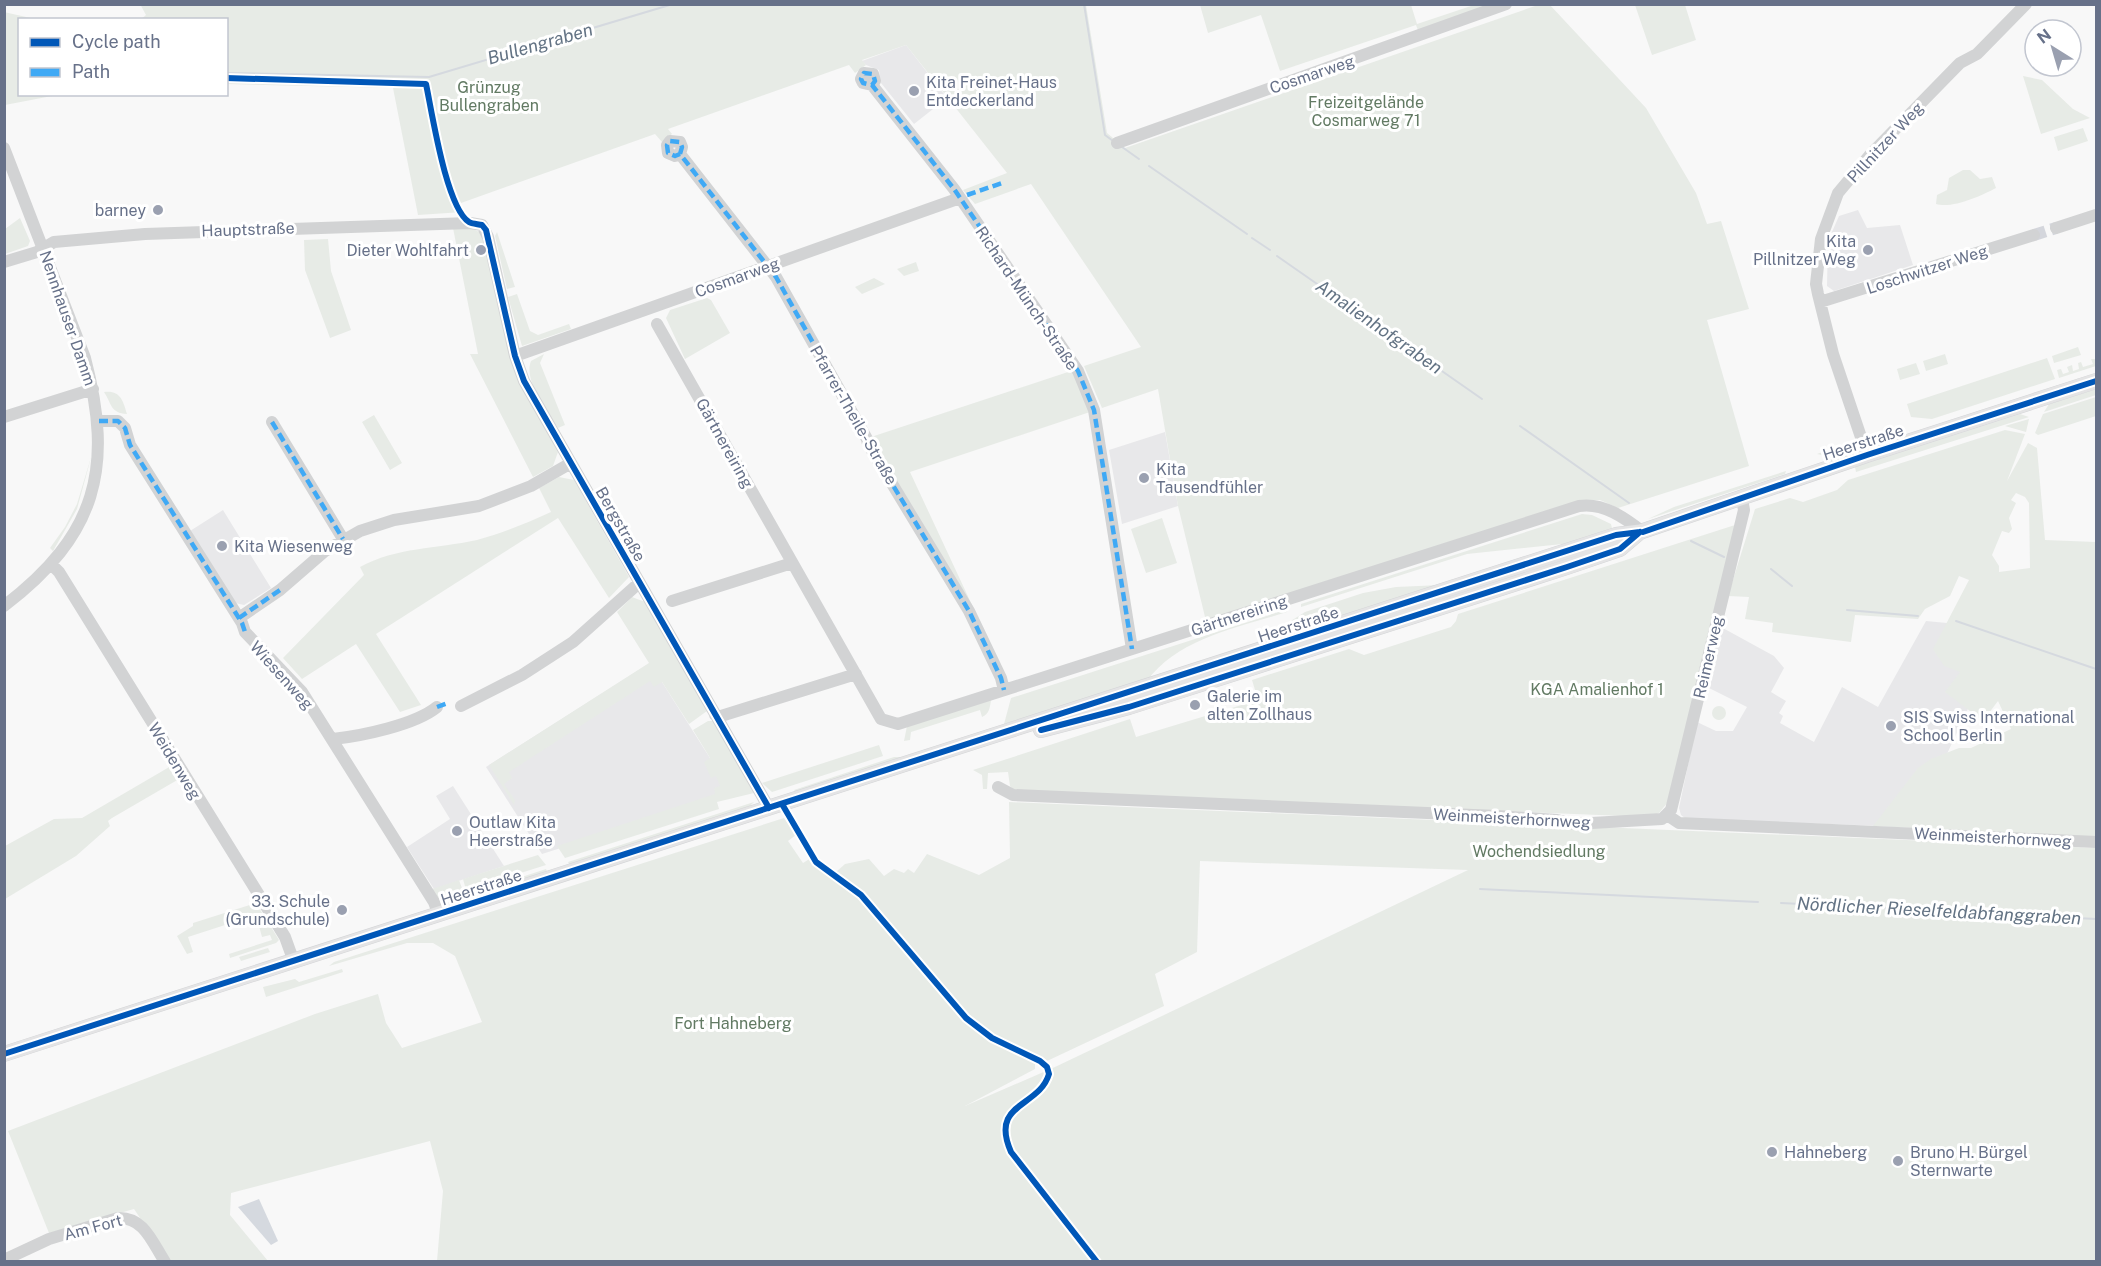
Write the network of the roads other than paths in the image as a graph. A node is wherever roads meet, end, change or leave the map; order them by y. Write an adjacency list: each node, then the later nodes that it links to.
1 (1506, 4): 4 (street, Cosmarweg)
2 (2026, 4): 15 (street, Pillnitzer Weg)
3 (872, 85): 7 (street, Richard-Münch-Straße)
4 (1117, 143)
5 (4, 148): 12 (street, Nennhauser Damm)
6 (680, 154): 14 (street, Pfarrer-Theile-Straße)
7 (960, 198): 14 (street, Cosmarweg); 34 (street, Richard-Münch-Straße)
8 (2097, 215): 9 (street)
9 (2056, 228)
10 (2034, 234): 15 (street, Loschwitzer Weg)
11 (488, 237): 12 (street, Hauptstraße); 17 (street, Bergstraße)
12 (44, 249): 13 (street, Hauptstraße); 19 (street, Nennhauser Damm)
13 (4, 262)
14 (768, 266): 17 (street, Cosmarweg); 36 (street, Pfarrer-Theile-Straße)
15 (1820, 302): 23 (street, Pillnitzer Weg)
16 (657, 324): 28 (street, Gärtnereiring)
17 (515, 356): 24 (street, Bergstraße)
18 (2097, 381): 23 (main road, Heerstraße)
19 (93, 389): 20 (street); 21 (street, Nennhauser Damm)
20 (4, 417)
21 (99, 421): 29 (street, Nennhauser Damm); 33 (street, Wiesenweg)
22 (272, 422): 27 (street)
23 (1867, 454): 25 (main road, Heerstraße)
24 (570, 463): 27 (street); 30 (street, Bergstraße)
25 (1742, 498): 26 (main road, Heerstraße); 43 (street, Reimerweg)
26 (1641, 532): 34 (street, Gärtnereiring); 42 (main road, Heerstraße)
27 (344, 540): 33 (street)
28 (792, 563): 31 (street); 35 (street, Gärtnereiring)
29 (51, 564): 32 (street, Nennhauser Damm); 46 (street, Weidenweg)
30 (639, 583): 37 (street); 39 (street, Bergstraße)
31 (672, 601)
32 (4, 606)
33 (239, 618): 40 (street, Wiesenweg)
34 (1132, 649): 36 (street, Gärtnereiring)
35 (855, 674): 36 (street, Gärtnereiring); 39 (street)
36 (1004, 690)
37 (461, 706)
38 (437, 707): 40 (street)
39 (715, 715): 42 (street, Bergstraße)
40 (333, 739): 45 (street, Wiesenweg)
41 (998, 787): 43 (street, Weinmeisterhornweg)
42 (769, 808): 45 (main road, Heerstraße)
43 (1667, 815): 44 (street, Weinmeisterhornweg)
44 (2097, 842)
45 (439, 915): 46 (main road, Heerstraße)
46 (294, 962): 47 (main road, Heerstraße)
47 (4, 1054)
48 (4, 1260): 49 (street, Am Fort)
49 (165, 1262)

